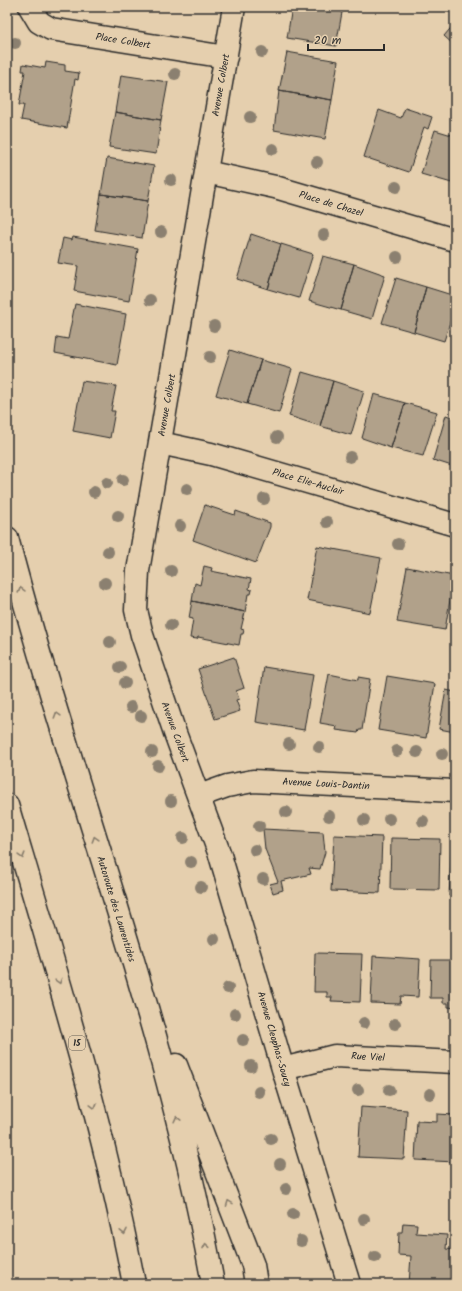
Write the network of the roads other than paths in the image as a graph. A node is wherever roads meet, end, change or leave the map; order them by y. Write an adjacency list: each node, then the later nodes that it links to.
1 (30, 7): 3 (main road, Place Colbert)
2 (234, 7): 3 (main road, Avenue Colbert)
3 (226, 57): 4 (main road, Avenue Colbert)
4 (206, 172): 5 (main road, Place de Chazel); 6 (main road, Avenue Colbert)
5 (455, 240)
6 (160, 443): 7 (main road, Place Elie-Auclair); 10 (main road, Avenue Colbert)
7 (455, 525)
8 (7, 538): 12 (main road, Autoroute des Laurentides, one-way to 8)
9 (455, 791): 10 (main road, Avenue Louis-Dantin)
10 (198, 796): 14 (main road, Avenue Cleophas-Soucy)
11 (7, 805): 15 (main road, 15, one-way to 15)
12 (119, 916): 16 (main road, Autoroute des Laurentides, one-way to 12); 17 (main road, one-way to 12)
13 (455, 1062): 14 (main road, Rue Viel)
14 (283, 1069): 18 (main road, Avenue Cleophas-Soucy)
15 (134, 1284)
16 (213, 1284)
17 (256, 1284)
18 (349, 1284)

